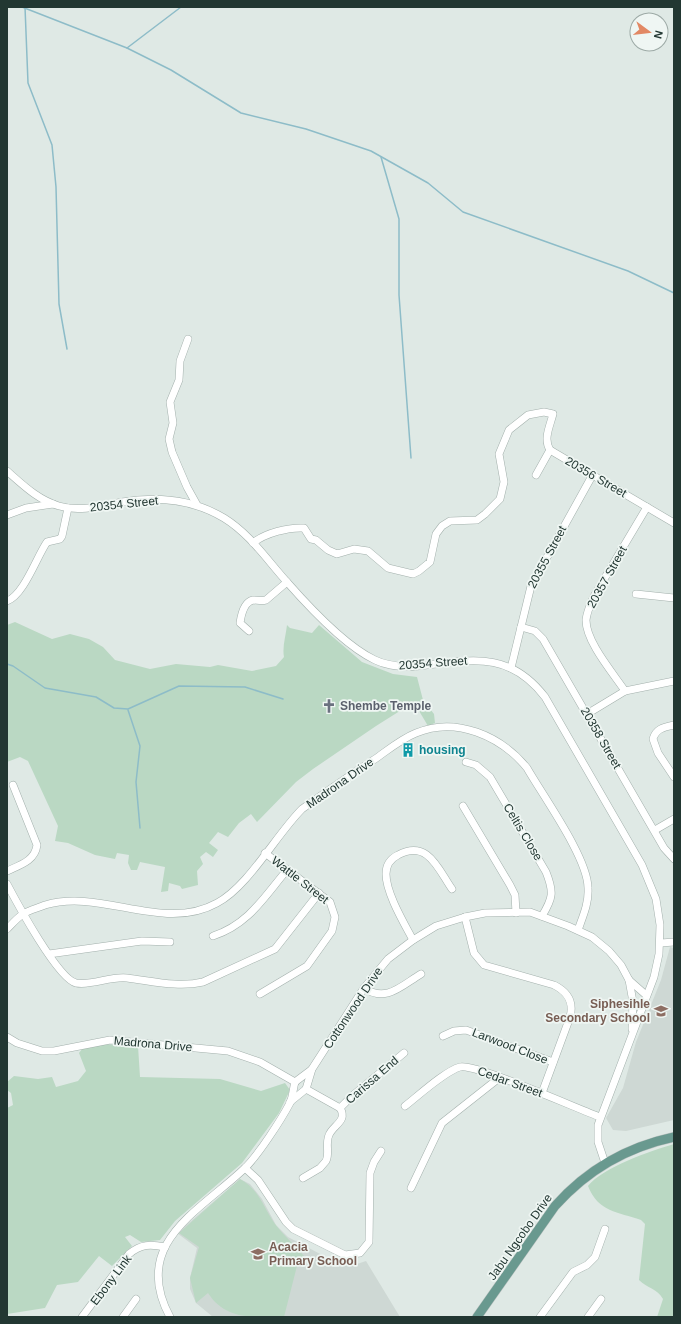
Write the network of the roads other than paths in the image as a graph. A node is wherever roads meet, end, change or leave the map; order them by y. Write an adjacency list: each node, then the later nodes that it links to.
1 (188, 339): 7 (street)
2 (550, 450): 4 (street); 5 (street, 20356 Street); 12 (street)
3 (7, 471): 6 (street, 20354 Street)
4 (536, 475)
5 (592, 476): 8 (street, 20356 Street); 17 (street, 20355 Street)
6 (53, 504): 9 (street, 20354 Street); 10 (street)
7 (197, 505): 9 (street, 20354 Street); 12 (street, 20354 Street)
8 (647, 507): 11 (street, 20356 Street); 21 (street, 20357 Street)
9 (68, 508): 16 (street)
10 (7, 515)
11 (674, 523)
12 (253, 543): 13 (street, 20354 Street)
13 (286, 582): 18 (street); 19 (street, 20354 Street)
14 (636, 594): 15 (street)
15 (674, 598)
16 (7, 601)
17 (521, 627): 19 (street, 20355 Street); 22 (street, 20358 Street)
18 (249, 631)
19 (511, 668): 47 (street, 20354 Street)
20 (674, 681): 21 (street)
21 (625, 691): 22 (street)
22 (587, 714): 29 (street, 20358 Street)
23 (674, 725): 25 (street)
24 (466, 762): 39 (street, Celtis Close)
25 (674, 777)
26 (13, 785): 33 (street)
27 (463, 806): 37 (street)
28 (674, 819): 29 (street)
29 (655, 830): 31 (street, 20358 Street)
30 (265, 853): 32 (street, Wattle Street); 38 (street, Madrona Drive); 42 (street, Madrona Drive)
31 (674, 858)
32 (287, 870): 36 (street, Wattle Street); 43 (street)
33 (7, 871)
34 (7, 884): 38 (street)
35 (452, 890): 44 (street)
36 (319, 893): 48 (street); 52 (street, Wattle Street)
37 (516, 913): 39 (street, Cottonwood Drive); 40 (street, Cottonwood Drive)
38 (23, 914): 41 (street, Madrona Drive); 48 (street)
39 (542, 916): 42 (street, Cottonwood Drive)
40 (465, 917): 44 (street, Cottonwood Drive); 58 (street)
41 (7, 929)
42 (578, 930): 50 (street, Cottonwood Drive)
43 (213, 936)
44 (413, 940): 51 (street, Cottonwood Drive)
45 (170, 942): 48 (street)
46 (674, 942): 47 (street)
47 (661, 943): 53 (street, 20354 Street)
48 (49, 954)
49 (421, 974): 51 (street)
50 (629, 980): 53 (street, Cottonwood Drive); 56 (street)
51 (364, 988): 60 (street, Cottonwood Drive)
52 (260, 994)
53 (646, 995): 56 (street, 20354 Street)
54 (443, 1036): 58 (street, Larwood Close)
55 (7, 1037): 60 (street, Madrona Drive)
56 (630, 1039): 64 (street)
57 (404, 1052): 63 (street, Carissa End)
58 (553, 1062): 61 (street)
59 (499, 1078): 61 (street, Cedar Street); 62 (street, Cedar Street); 70 (street)
60 (301, 1086): 63 (street, Madrona Drive); 68 (street)
61 (542, 1093): 64 (street, Cedar Street)
62 (405, 1106)
63 (340, 1108): 69 (street)
64 (600, 1117): 67 (street)
65 (674, 1137): 67 (main road, Jabu Ngcobo Drive)
66 (381, 1151): 68 (street)
67 (605, 1163): 78 (main road, Jabu Ngcobo Drive)
68 (245, 1168): 72 (street)
69 (303, 1178)
70 (411, 1188)
71 (605, 1229): 79 (street)
72 (165, 1247): 75 (street, Ebony Link); 77 (street)
73 (601, 1298): 80 (street)
74 (136, 1299): 76 (street)
75 (82, 1317)
76 (123, 1317)
77 (170, 1317)
78 (477, 1317)
79 (540, 1317)
80 (588, 1317)

